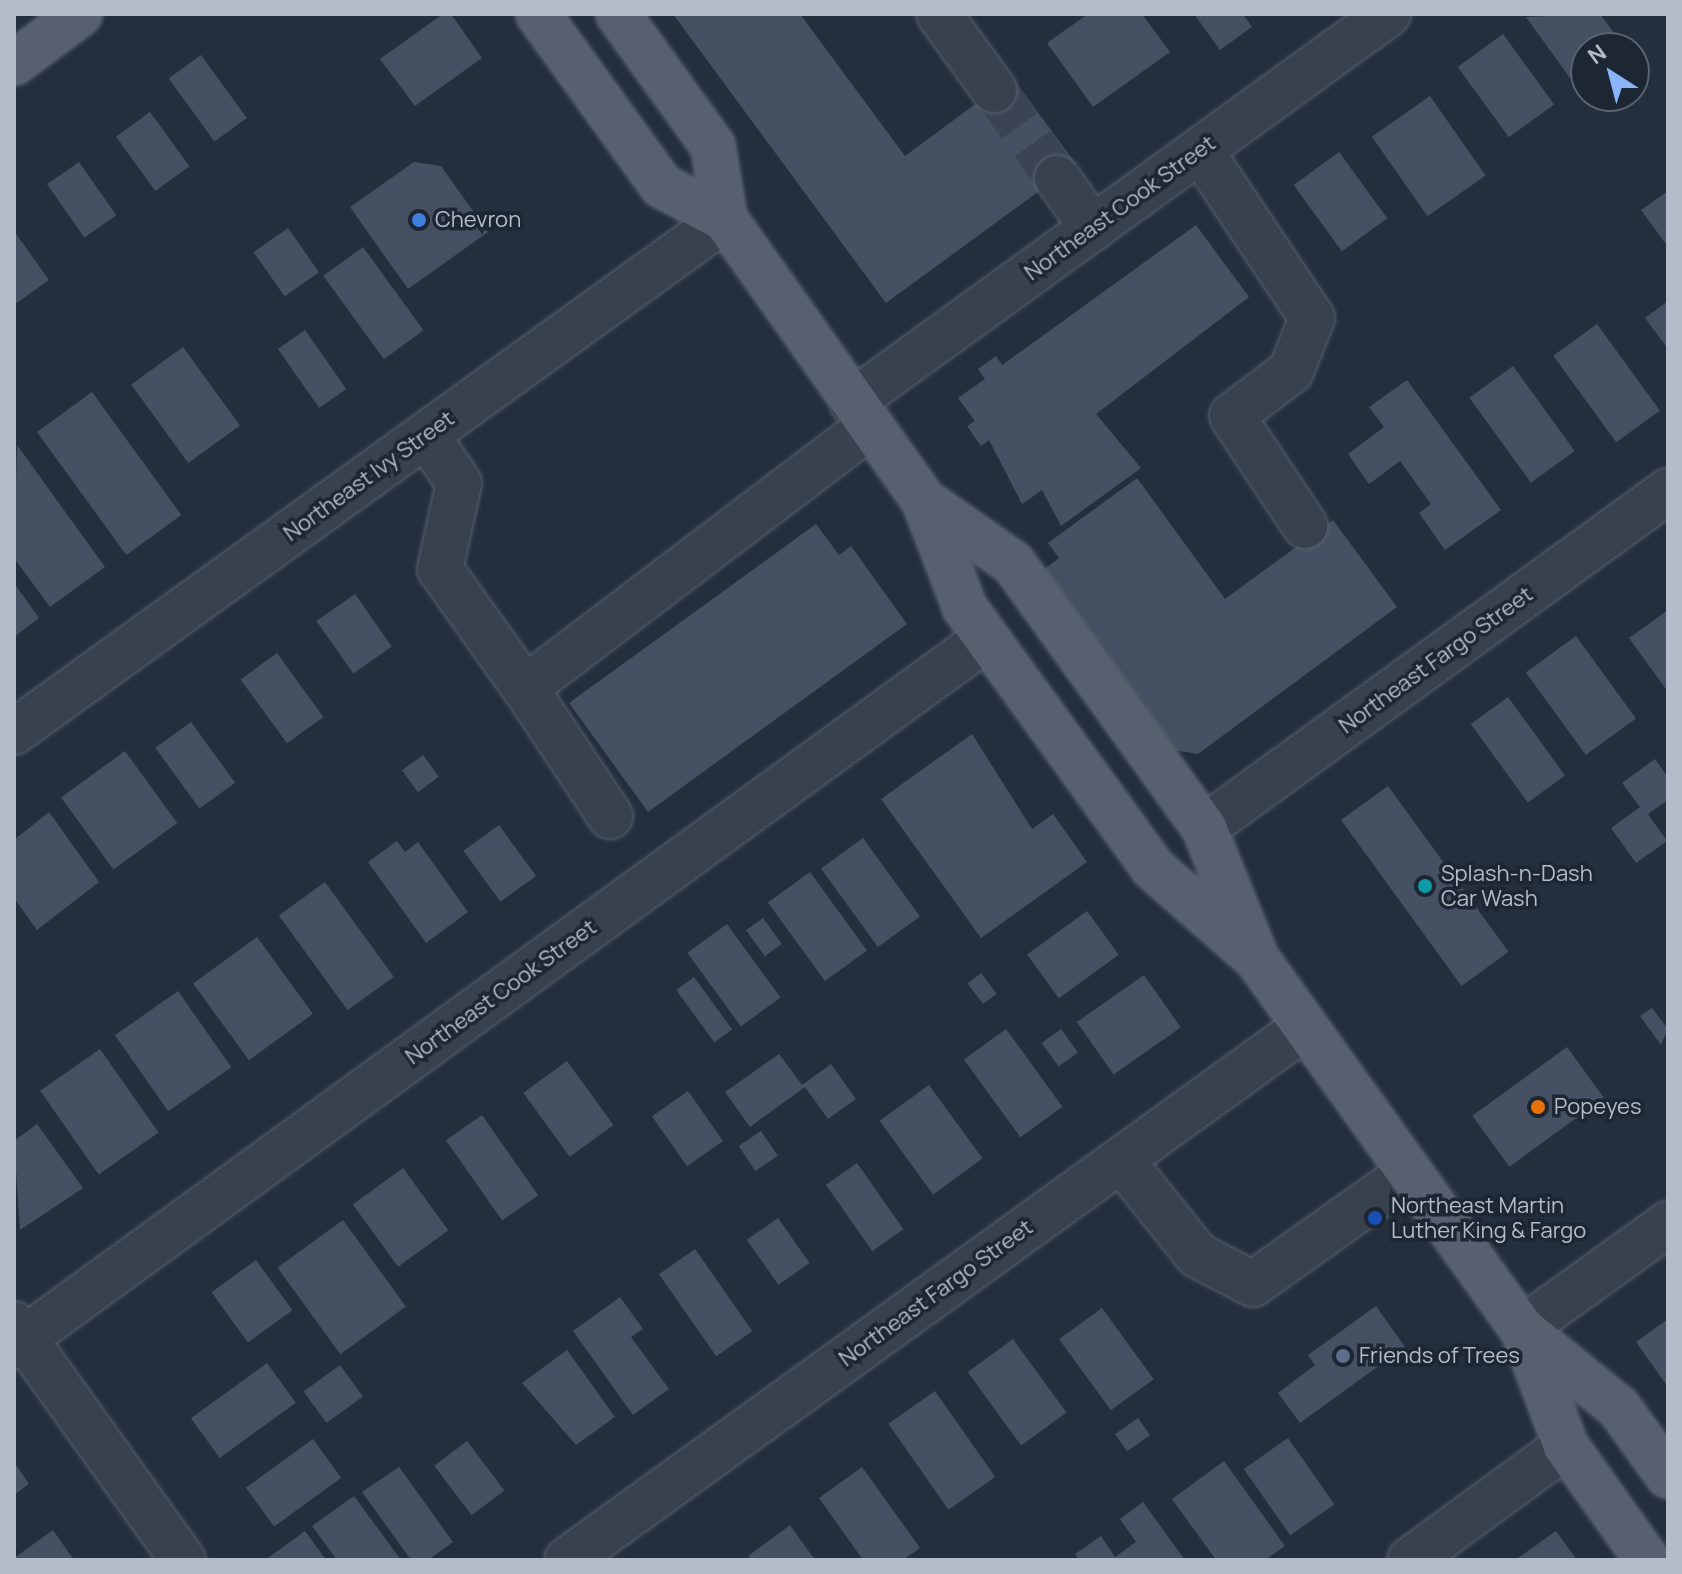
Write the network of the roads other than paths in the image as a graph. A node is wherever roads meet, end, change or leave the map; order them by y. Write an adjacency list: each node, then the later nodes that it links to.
1 (80, 14): 6 (main road)
2 (538, 14): 10 (main road)
3 (618, 14): 10 (main road)
4 (939, 14): 7 (street)
5 (1388, 14): 8 (street, Northeast Cook Street)
6 (14, 63)
7 (994, 90)
8 (1200, 150): 11 (street, Northeast Cook Street); 16 (street)
9 (1057, 178): 11 (street)
10 (725, 219): 12 (main road); 13 (street, Northeast Ivy Street)
11 (1093, 228): 12 (street, Northeast Cook Street)
12 (861, 414): 15 (main road); 18 (street, Northeast Cook Street)
13 (426, 435): 18 (street); 19 (street, Northeast Ivy Street)
14 (1668, 491): 21 (street, Northeast Fargo Street)
15 (924, 501): 17 (main road); 21 (main road)
16 (1305, 526)
17 (987, 638): 22 (main road); 28 (street, Northeast Cook Street)
18 (525, 688): 20 (street)
19 (14, 732)
20 (610, 816)
21 (1204, 828): 22 (main road)
22 (1257, 959): 23 (main road)
23 (1305, 1027): 24 (street, Northeast Fargo Street); 25 (main road)
24 (1121, 1160): 25 (street); 32 (street, Northeast Fargo Street)
25 (1409, 1173): 27 (main road)
26 (1668, 1224): 27 (street)
27 (1522, 1329): 29 (main road); 30 (main road)
28 (17, 1336): 31 (street)
29 (1566, 1446): 33 (street); 34 (main road)
30 (1668, 1476)
31 (183, 1560)
32 (567, 1560)
33 (1410, 1560)
34 (1647, 1560)

